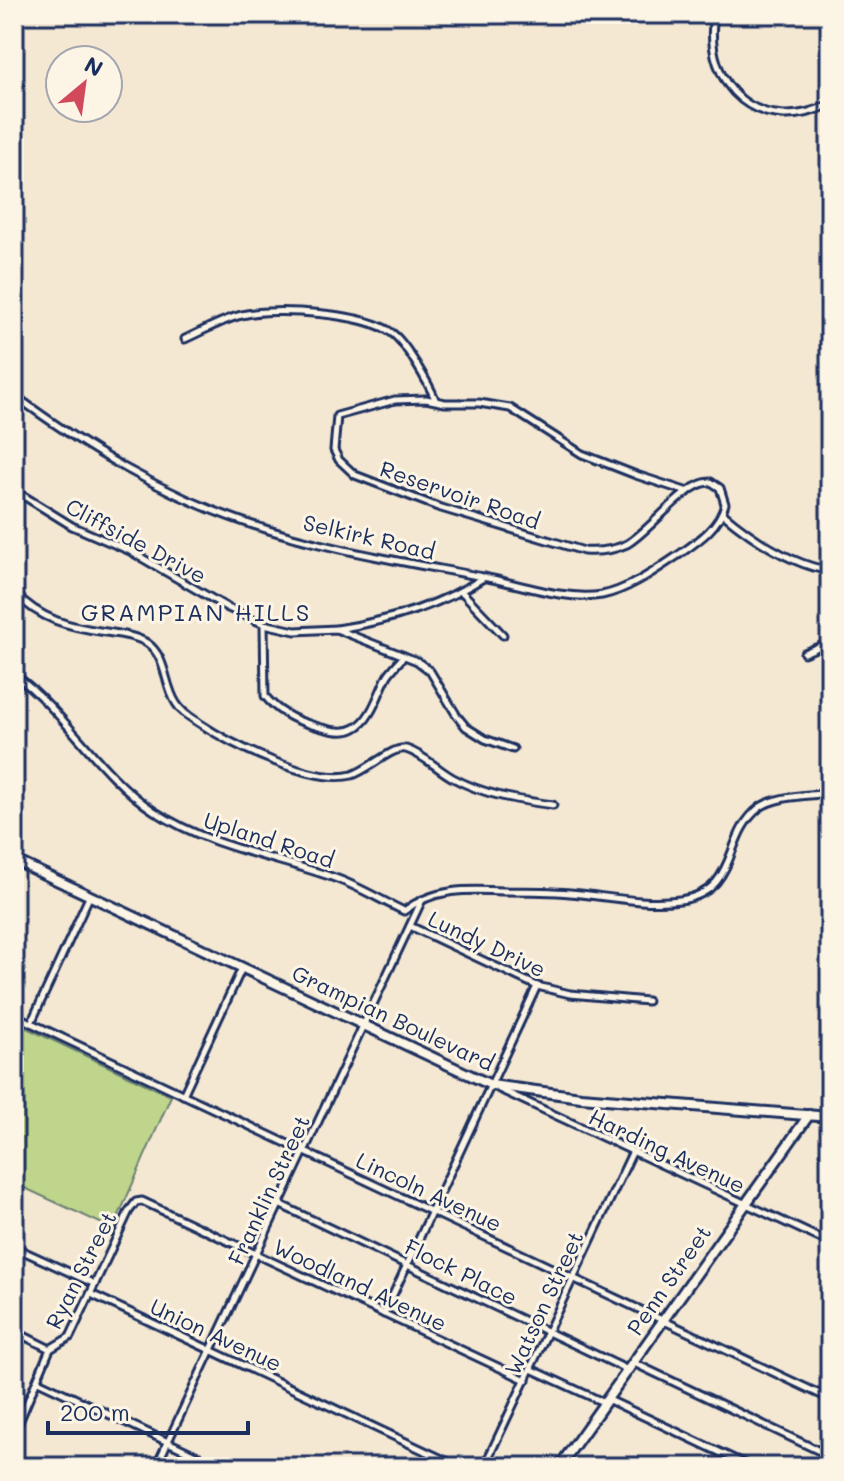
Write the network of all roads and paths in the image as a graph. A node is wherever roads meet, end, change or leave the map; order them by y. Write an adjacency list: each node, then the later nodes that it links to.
1 (714, 14): 2 (street)
2 (830, 104)
3 (185, 339): 5 (street)
4 (14, 395): 10 (street, Selkirk Road)
5 (435, 399): 7 (street, Reservoir Road); 7 (street, Reservoir Road)
6 (14, 490): 13 (street, Cliffside Drive)
7 (688, 492): 8 (street, Reservoir Road)
8 (722, 513): 9 (street); 10 (street, Selkirk Road)
9 (830, 571)
10 (485, 577): 11 (street)
11 (461, 591): 14 (street); 15 (street)
12 (14, 592): 22 (street)
13 (264, 624): 14 (street, Cliffside Drive); 18 (street)
14 (336, 629): 18 (street)
15 (503, 635)
16 (830, 642): 17 (street)
17 (804, 653)
18 (404, 656): 20 (street)
19 (14, 674): 25 (street, Upland Road)
20 (513, 749)
21 (830, 793): 25 (street, Upland Road)
22 (553, 805)
23 (14, 860): 24 (street, Grampian Boulevard)
24 (90, 895): 27 (street, Grampian Boulevard); 31 (street)
25 (422, 899): 26 (street)
26 (410, 926): 28 (street, Lundy Drive); 32 (street, Franklin Street)
27 (242, 968): 32 (street, Grampian Boulevard); 34 (street)
28 (537, 986): 29 (street, Lundy Drive); 33 (street)
29 (647, 1001)
30 (14, 1015): 31 (street, Lincoln Avenue)
31 (31, 1023): 34 (street, Lincoln Avenue)
32 (364, 1025): 33 (street, Grampian Boulevard); 37 (street, Franklin Street)
33 (491, 1085): 35 (street, Grampian Boulevard); 38 (street, Harding Avenue); 42 (street)
34 (183, 1095): 37 (street, Lincoln Avenue)
35 (809, 1115): 36 (street, Grampian Boulevard); 41 (street, Penn Street)
36 (830, 1117)
37 (305, 1152): 40 (street, Franklin Street); 42 (street, Lincoln Avenue)
38 (632, 1153): 41 (street, Harding Avenue); 47 (street, Watson Street)
39 (137, 1201): 45 (street, Woodland Avenue); 48 (street, Ryan Street)
40 (279, 1204): 45 (street, Franklin Street); 46 (street, Flock Place)
41 (744, 1204): 43 (street, Harding Avenue); 51 (street, Penn Street)
42 (432, 1211): 46 (street); 47 (street, Lincoln Avenue)
43 (830, 1243)
44 (14, 1247): 48 (street)
45 (256, 1253): 50 (street, Woodland Avenue); 55 (street, Franklin Street)
46 (407, 1265): 50 (street); 53 (street, Flock Place)
47 (573, 1278): 51 (street, Lincoln Avenue); 53 (street, Watson Street)
48 (95, 1284): 49 (street, Ryan Street)
49 (91, 1294): 54 (street, Ryan Street); 55 (street, Union Avenue)
50 (384, 1314): 58 (street, Woodland Avenue)
51 (663, 1320): 56 (street, Penn Street); 60 (street, Lincoln Avenue)
52 (14, 1331): 54 (street)
53 (548, 1331): 56 (street, Flock Place); 57 (street, Watson Street)
54 (50, 1349): 59 (street)
55 (211, 1350): 63 (street, Franklin Street); 67 (street, Union Avenue)
56 (631, 1366): 61 (street, Penn Street); 64 (street, Flock Place)
57 (531, 1369): 58 (street, Watson Street); 61 (street)
58 (526, 1380): 68 (street, Watson Street)
59 (38, 1381): 62 (street); 63 (street)
60 (830, 1399)
61 (606, 1401): 69 (street, Penn Street); 70 (street)
62 (14, 1434)
63 (168, 1442): 65 (street, Franklin Street); 66 (street)
64 (830, 1456)
65 (156, 1467)
66 (221, 1467)
67 (459, 1467)
68 (484, 1467)
69 (559, 1467)
70 (751, 1467)

